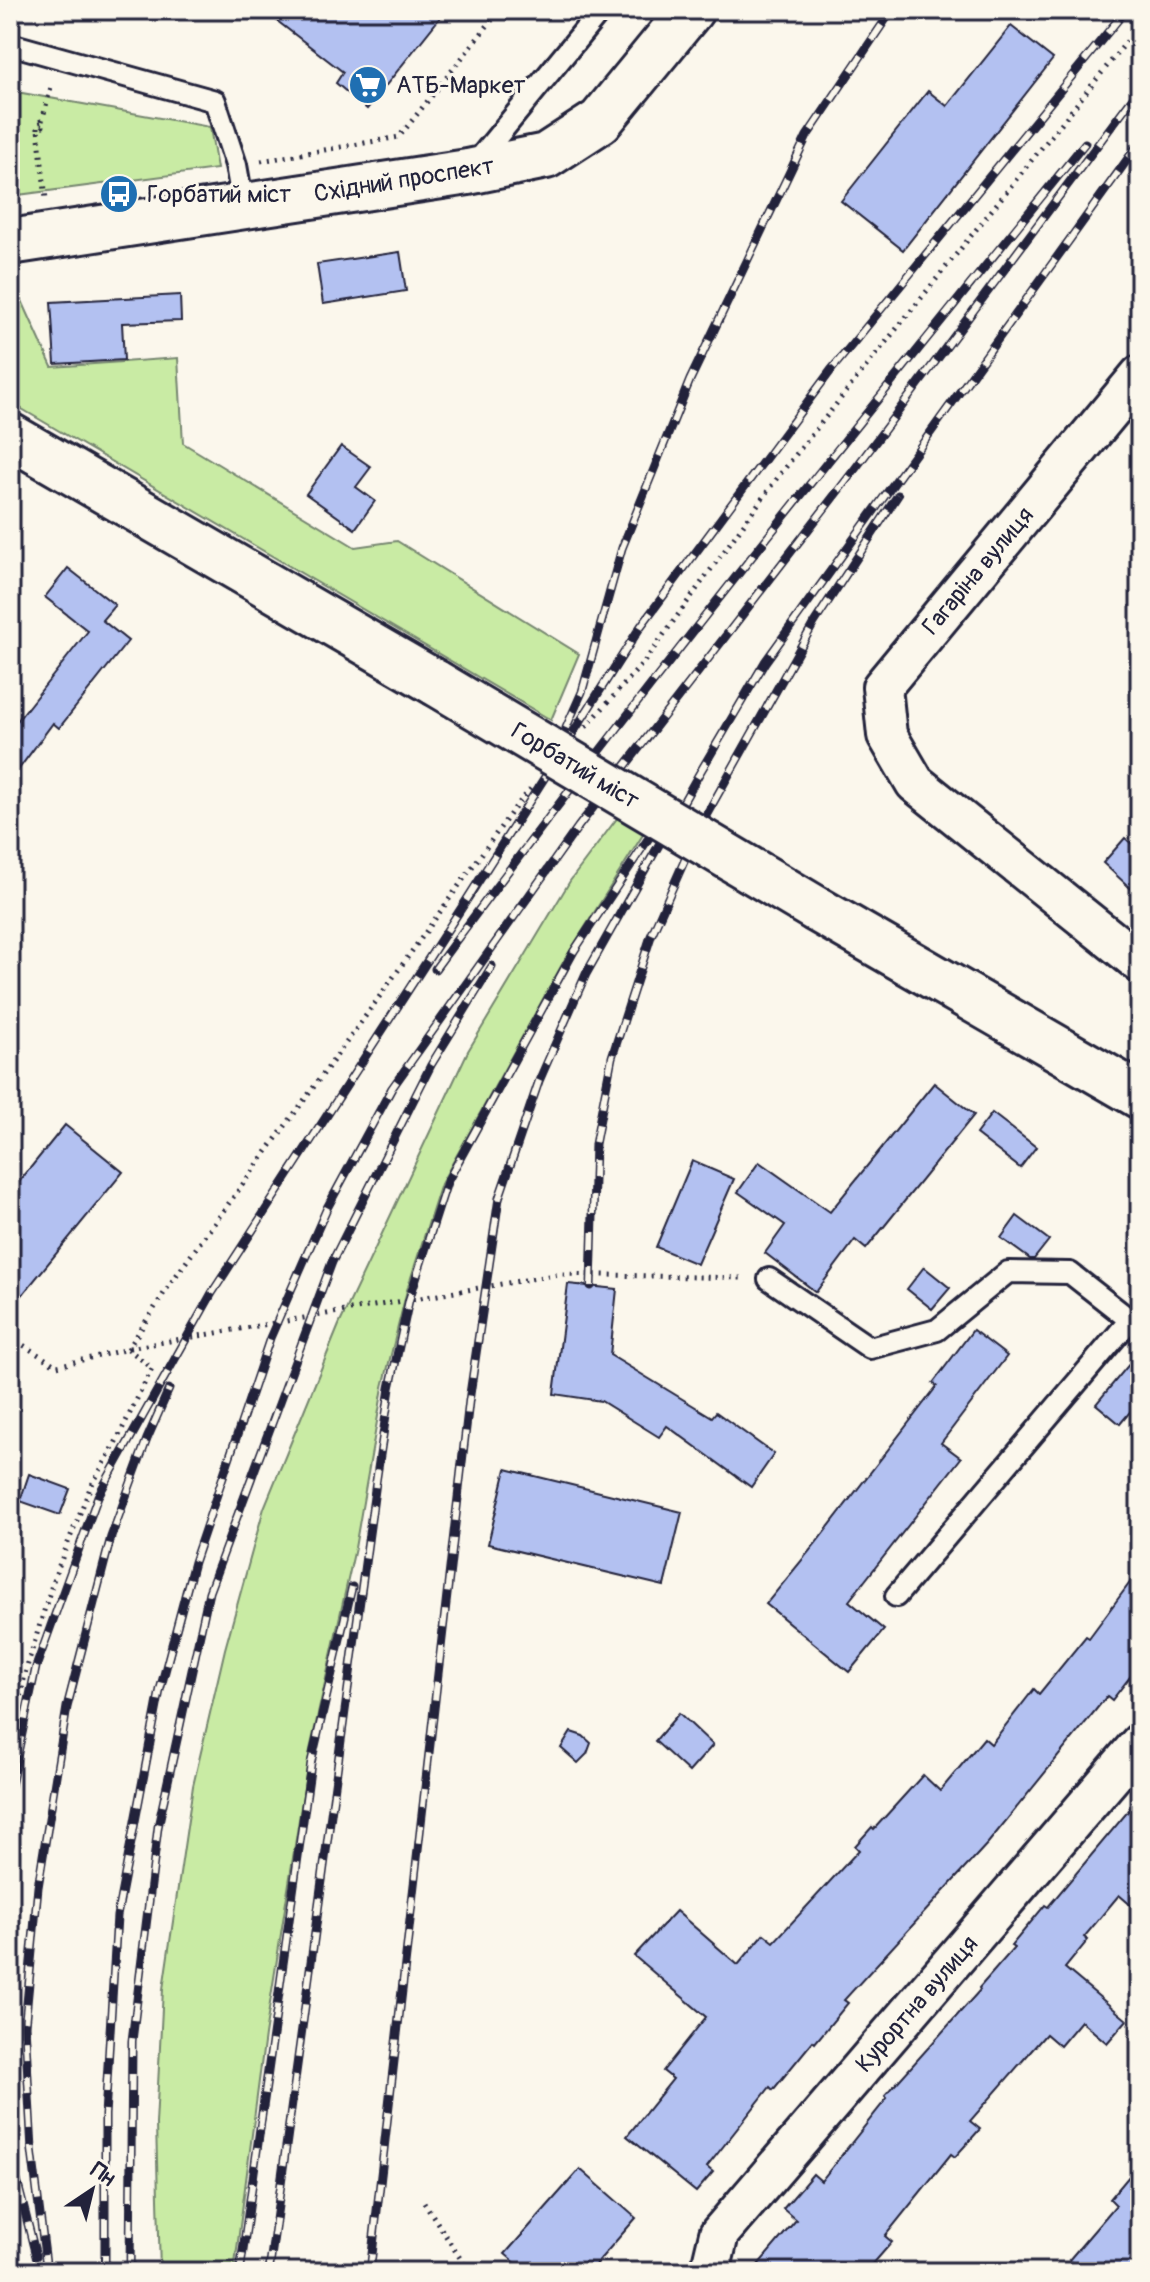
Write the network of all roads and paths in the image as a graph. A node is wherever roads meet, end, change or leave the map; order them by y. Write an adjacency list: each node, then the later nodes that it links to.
1 (500, 10): 8 (path)
2 (601, 10): 7 (lane)
3 (691, 10): 7 (street, Східний проспект)
4 (1140, 25): 12 (path)
5 (10, 44): 6 (lane)
6 (59, 58): 8 (lane); 9 (path)
7 (468, 172): 8 (street, Східний проспект)
8 (239, 185): 9 (street, Східний проспект)
9 (30, 238)
10 (1140, 375): 14 (street, Гагаріна вулиця)
11 (10, 436): 15 (street, Горбатий міст, bridge)
12 (584, 730)
13 (537, 782): 19 (path)
14 (1140, 963)
15 (1140, 1096)
16 (769, 1279): 17 (lane); 19 (path)
17 (1135, 1318): 20 (lane)
18 (10, 1337): 19 (path)
19 (128, 1349): 22 (path)
20 (896, 1596)
21 (1140, 1743): 27 (street, Курортна вулиця)
22 (10, 1746)
23 (424, 2202): 26 (path)
24 (10, 2253): 25 (path)
25 (15, 2272)
26 (469, 2272)
27 (710, 2272)

